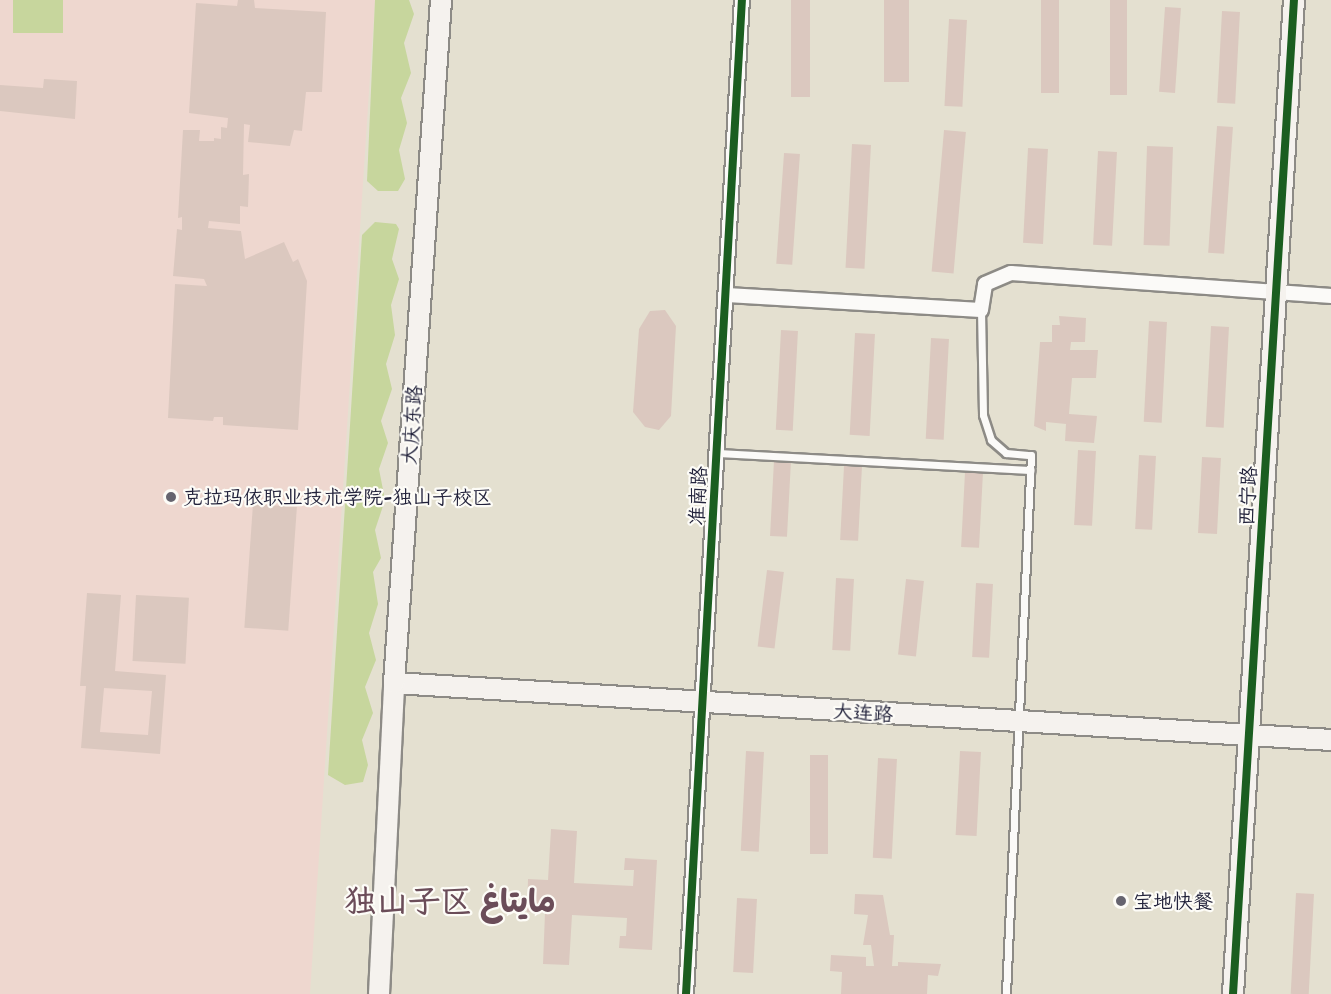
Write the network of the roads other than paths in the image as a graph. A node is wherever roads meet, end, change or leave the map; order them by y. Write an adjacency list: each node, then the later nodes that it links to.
1 (441, 0): 10 (street, 大庆东路)
2 (742, 0): 5 (street, 准南路)
3 (1293, 0): 4 (street, 西宁路)
4 (1277, 292): 6 (street); 7 (street); 13 (street, 西宁路)
5 (727, 295): 7 (street); 8 (street, 准南路)
6 (1331, 296)
7 (981, 310): 9 (lane)
8 (717, 453): 9 (lane); 11 (street, 准南路)
9 (1031, 470): 12 (lane)
10 (394, 683): 11 (street, 大连路); 15 (street, 大庆东路)
11 (703, 704): 12 (street, 大连路); 16 (street, 准南路)
12 (1019, 722): 13 (street, 大连路); 17 (lane)
13 (1251, 735): 14 (street, 大连路); 18 (street, 西宁路)
14 (1331, 740)
15 (379, 994)
16 (686, 994)
17 (1006, 994)
18 (1233, 994)

